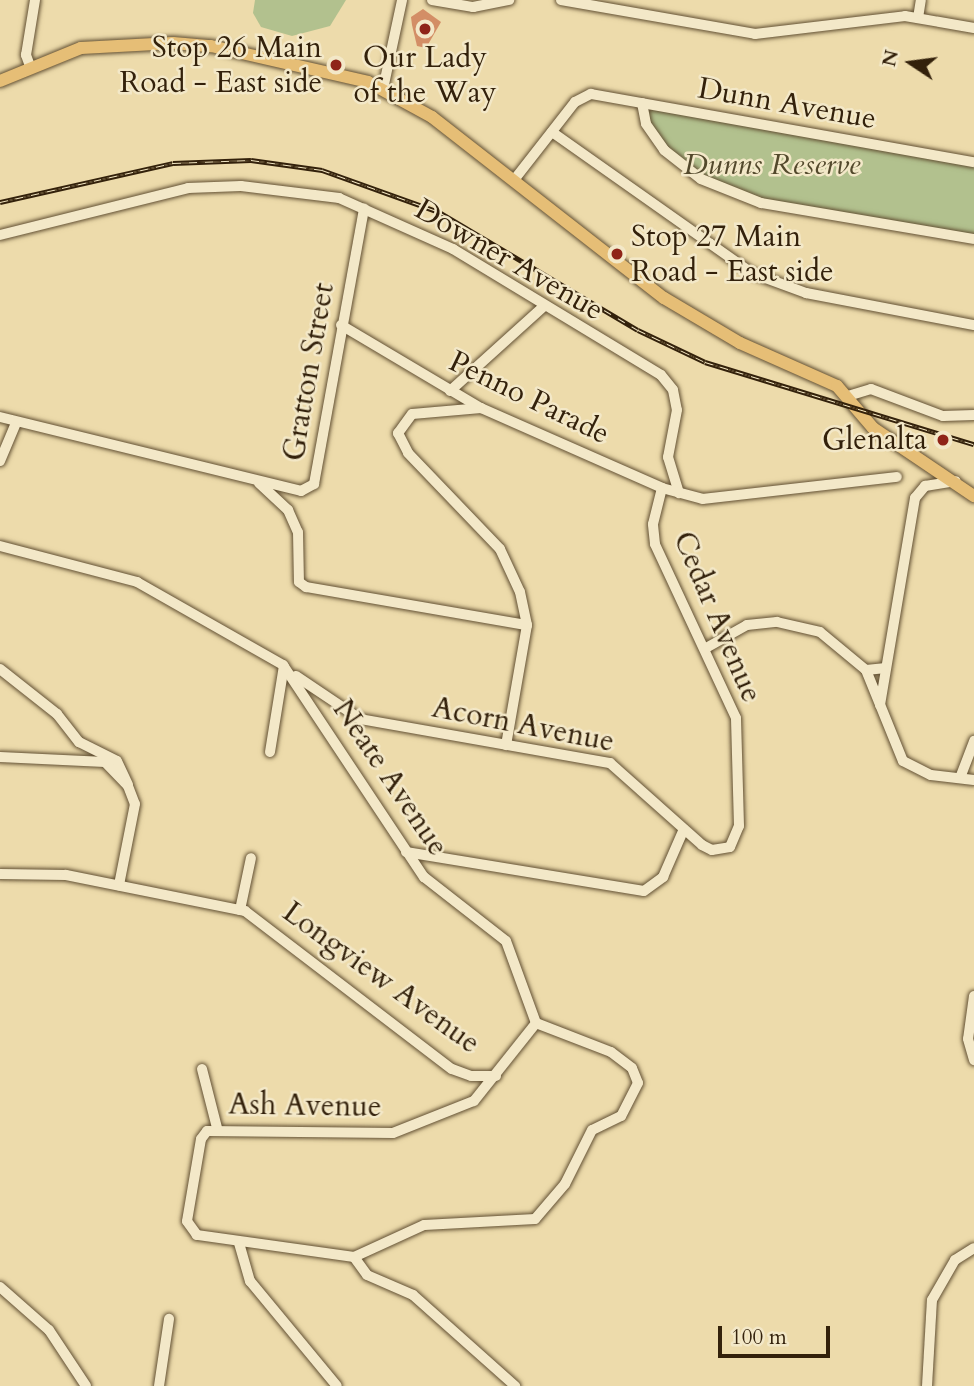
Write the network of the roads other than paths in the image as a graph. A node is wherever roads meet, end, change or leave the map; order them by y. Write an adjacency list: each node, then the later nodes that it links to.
1 (35, 0): 9 (street)
2 (402, 0): 11 (street)
3 (432, 0): 4 (street)
4 (509, 0)
5 (561, 0): 7 (street)
6 (921, 0): 7 (street)
7 (918, 18): 8 (street)
8 (974, 28)
9 (30, 66): 10 (main road); 11 (main road)
10 (0, 82)
11 (383, 89): 15 (main road)
12 (642, 103): 13 (street, Dunn Avenue); 14 (street, Dunn Avenue); 18 (street)
13 (552, 132): 15 (street); 20 (street)
14 (974, 162)
15 (514, 180): 23 (main road)
16 (364, 209): 17 (street, Downer Avenue); 19 (street, Downer Avenue); 21 (street, Gratton Street)
17 (0, 235)
18 (974, 239)
19 (543, 307): 22 (street); 34 (street, Downer Avenue)
20 (974, 325)
21 (341, 326): 22 (street, Penno Parade); 31 (street, Gratton Street)
22 (445, 388): 24 (street, Penno Parade); 25 (street)
23 (848, 396): 26 (street); 32 (main road)
24 (481, 408): 25 (street); 33 (street, Penno Parade)
25 (445, 409): 37 (street)
26 (974, 415)
27 (0, 417): 28 (street)
28 (16, 423): 29 (street); 31 (street)
29 (0, 461)
30 (897, 477): 34 (street, Penno Parade)
31 (257, 481): 37 (street)
32 (956, 481): 35 (main road); 40 (street)
33 (662, 488): 34 (street, Penno Parade); 38 (street, Cedar Avenue)
34 (679, 493)
35 (974, 496)
36 (0, 546): 39 (street, Acorn Avenue)
37 (527, 625): 45 (street)
38 (706, 648): 42 (street); 52 (street, Cedar Avenue)
39 (286, 667): 45 (street, Acorn Avenue); 46 (street); 53 (street, Neate Avenue)
40 (886, 668): 42 (street); 43 (street)
41 (0, 669): 50 (street)
42 (866, 670): 43 (street)
43 (880, 705): 48 (street)
44 (974, 741): 48 (street)
45 (506, 745): 51 (street, Acorn Avenue)
46 (270, 752)
47 (0, 757): 50 (street)
48 (960, 778): 49 (street)
49 (974, 779)
50 (128, 786): 56 (street)
51 (684, 829): 52 (street, Acorn Avenue); 53 (street)
52 (730, 847)
53 (407, 852): 59 (street, Neate Avenue)
54 (251, 858): 57 (street)
55 (0, 874): 56 (street, Longview Avenue)
56 (118, 885): 57 (street, Longview Avenue)
57 (240, 910): 62 (street, Longview Avenue)
58 (974, 996): 60 (street)
59 (536, 1023): 62 (street, Ash Avenue); 66 (street)
60 (974, 1060)
61 (202, 1069): 63 (street)
62 (496, 1076): 63 (street, Ash Avenue)
63 (217, 1128): 64 (street, Ash Avenue)
64 (239, 1243): 66 (street); 71 (street)
65 (974, 1248): 73 (street)
66 (354, 1257): 72 (street)
67 (0, 1287): 69 (street)
68 (169, 1319): 70 (street)
69 (86, 1386)
70 (159, 1386)
71 (337, 1386)
72 (515, 1386)
73 (927, 1386)

